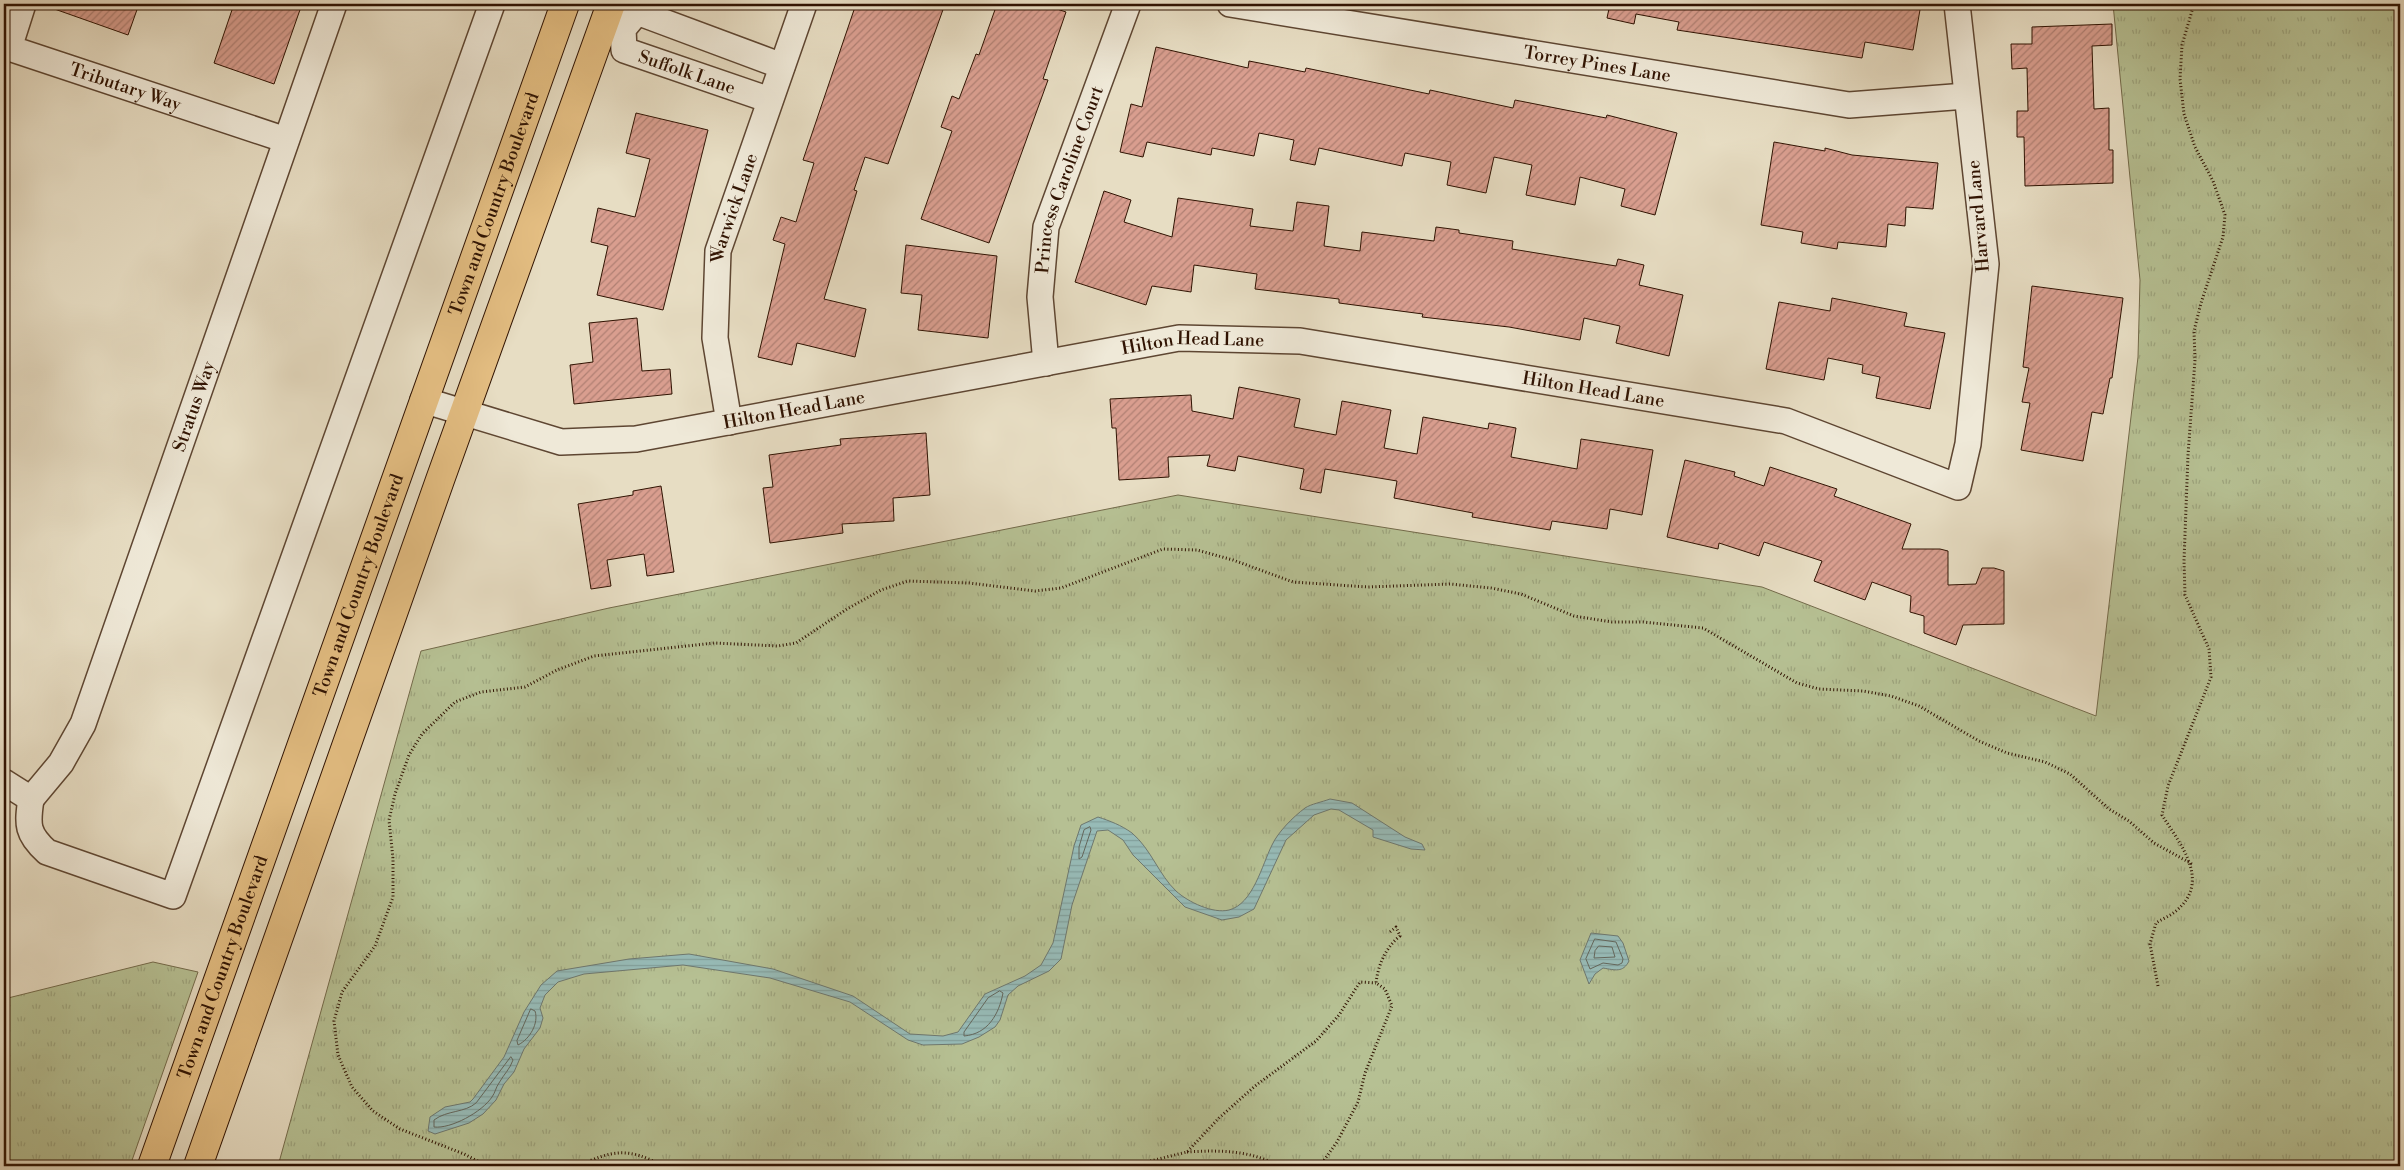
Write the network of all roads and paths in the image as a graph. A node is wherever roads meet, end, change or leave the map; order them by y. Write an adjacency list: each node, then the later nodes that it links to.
1 (23, 4): 11 (street, Tributary Way)
2 (334, 4): 15 (street, Stratus Way)
3 (492, 4): 22 (street)
4 (804, 4): 12 (street, Warwick Lane)
5 (1128, 4): 16 (street, Princess Caroline Court)
6 (1230, 4): 13 (street, Torrey Pines Lane)
7 (1957, 4): 13 (street, Harvard Lane)
8 (2194, 4): 23 (path)
9 (558, 6): 17 (main road, Town and Country Boulevard)
10 (613, 19): 12 (street, Suffolk Lane); 14 (street, Suffolk Lane); 18 (main road)
11 (7, 57): 15 (street, Tributary Way)
12 (782, 66): 14 (street, Warwick Lane)
13 (1966, 96): 20 (street, Harvard Lane)
14 (770, 100): 19 (street, Warwick Lane)
15 (286, 140): 22 (street, Stratus Way)
16 (1046, 363): 19 (street, Hilton Head Lane); 20 (street, Hilton Head Lane)
17 (423, 400): 18 (street, Hilton Head Lane); 28 (main road, Town and Country Boulevard)
18 (464, 413): 19 (street, Hilton Head Lane); 29 (main road)
19 (729, 422)
20 (1958, 487)
21 (4, 782): 22 (street)
22 (31, 799)
23 (2192, 864): 26 (path); 30 (path)
24 (1390, 932): 25 (path)
25 (1376, 983): 27 (path); 35 (path)
26 (2158, 986)
27 (1187, 1152): 33 (path); 34 (path)
28 (152, 1166)
29 (198, 1166)
30 (487, 1166)
31 (578, 1166): 32 (path)
32 (663, 1166)
33 (1130, 1166)
34 (1279, 1166)
35 (1320, 1166)

